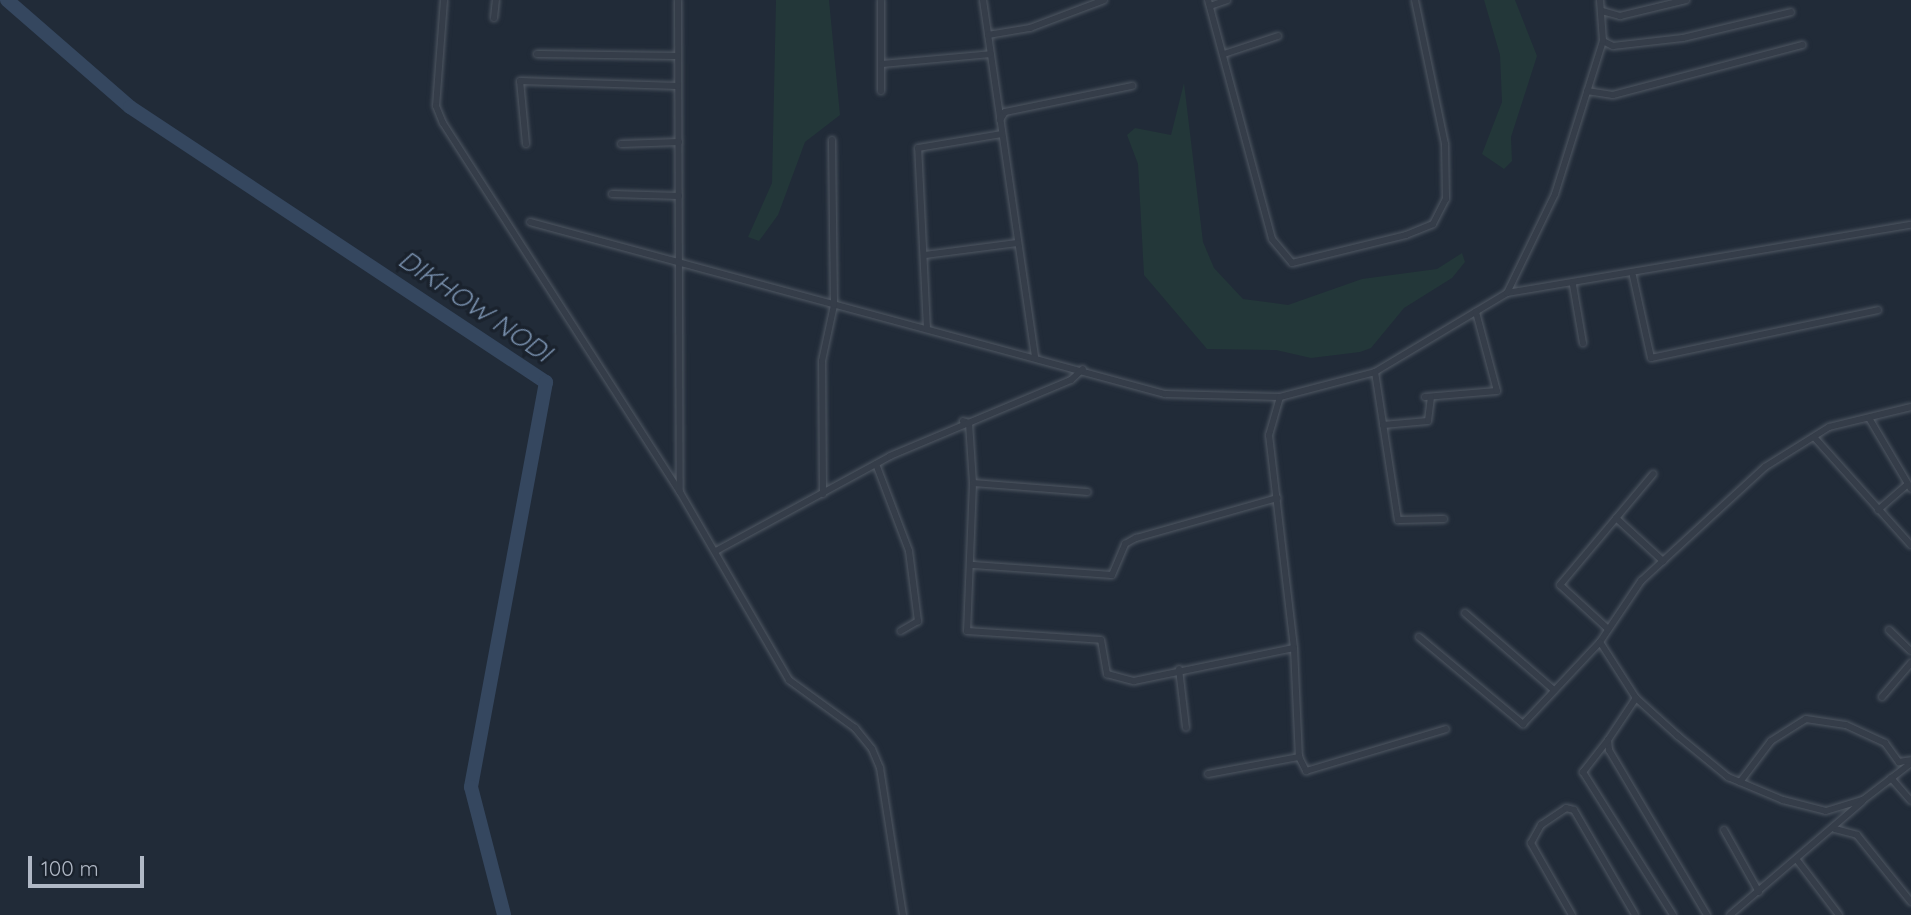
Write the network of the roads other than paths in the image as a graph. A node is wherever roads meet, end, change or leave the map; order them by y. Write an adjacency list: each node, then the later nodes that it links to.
1 (444, 0): 62 (street)
2 (496, 0): 14 (street)
3 (678, 0): 22 (street)
4 (881, 0): 23 (street)
5 (983, 0): 15 (street)
6 (1104, 0): 15 (street)
7 (1227, 0): 11 (street)
8 (1415, 0): 21 (street)
9 (1600, 0): 12 (street)
10 (1686, 0): 12 (street)
11 (1209, 3): 21 (street)
12 (1601, 9): 17 (street)
13 (1791, 12): 17 (street)
14 (494, 18)
15 (988, 35): 20 (street)
16 (1278, 36): 21 (street)
17 (1603, 41): 27 (street)
18 (1802, 45): 27 (street)
19 (537, 54): 22 (street)
20 (991, 54): 23 (street); 28 (street)
21 (1224, 54)
22 (678, 56): 24 (street)
23 (882, 64): 26 (street)
24 (678, 86): 31 (street); 32 (street)
25 (1132, 86): 28 (street)
26 (881, 91)
27 (1587, 91): 43 (street)
28 (1000, 120): 29 (street)
29 (1002, 134): 38 (street); 39 (street)
30 (832, 139): 44 (street)
31 (679, 142): 33 (street); 35 (street)
32 (526, 144)
33 (621, 144)
34 (612, 194): 35 (street)
35 (679, 196): 40 (street)
36 (530, 222): 40 (street)
37 (1911, 225): 41 (street)
38 (1017, 243): 39 (street); 49 (street)
39 (925, 255): 47 (street)
40 (680, 264): 44 (street); 62 (street)
41 (1633, 275): 42 (street); 45 (street)
42 (1573, 285): 43 (street); 48 (street)
43 (1507, 293): 46 (street)
44 (834, 305): 47 (street); 64 (street)
45 (1878, 310)
46 (1476, 312): 51 (street); 56 (street)
47 (927, 329): 49 (street)
48 (1583, 343)
49 (1035, 357): 50 (street)
50 (1083, 369): 52 (street); 55 (street)
51 (1375, 372): 52 (street); 56 (street)
52 (1280, 397): 65 (street)
53 (1911, 407): 54 (street)
54 (1869, 418): 57 (street); 61 (street)
55 (963, 421): 58 (street); 60 (street)
56 (1383, 425): 68 (street)
57 (1814, 437): 66 (street); 71 (street)
58 (876, 464): 64 (street); 76 (street)
59 (1653, 474): 67 (street)
60 (973, 483): 63 (street); 72 (street)
61 (1909, 487): 66 (street)
62 (680, 492): 70 (street)
63 (1088, 492)
64 (823, 494): 70 (street)
65 (1277, 498): 72 (street); 79 (street)
66 (1878, 510): 69 (street)
67 (1616, 518): 71 (street); 74 (street)
68 (1444, 519)
69 (1911, 545)
70 (716, 551): 101 (street)
71 (1662, 561): 74 (street)
72 (973, 565): 82 (street)
73 (1465, 613): 83 (street)
74 (1608, 629): 78 (street)
75 (1889, 630): 80 (street)
76 (901, 631)
77 (1419, 637): 83 (street)
78 (1600, 642): 83 (street); 85 (street)
79 (1294, 648): 82 (street); 89 (street)
80 (1911, 651)
81 (1911, 663): 84 (street)
82 (1180, 668): 86 (street)
83 (1554, 690)
84 (1882, 697)
85 (1636, 698): 88 (street); 93 (street)
86 (1186, 727)
87 (1446, 729): 89 (street)
88 (1608, 740): 104 (street); 105 (street)
89 (1299, 757): 91 (street)
90 (1911, 762): 92 (street); 93 (street)
91 (1208, 774)
92 (1891, 778): 94 (street); 95 (street)
93 (1740, 782): 94 (street)
94 (1863, 800): 96 (street)
95 (1911, 801)
96 (1835, 829): 98 (street); 100 (street)
97 (1724, 830): 99 (street)
98 (1797, 860): 99 (street); 107 (street)
99 (1759, 892): 106 (street)
100 (1911, 902)
101 (903, 915)
102 (1572, 915): 103 (street)
103 (1635, 915)
104 (1673, 915)
105 (1707, 915)
106 (1731, 915)
107 (1839, 915)

